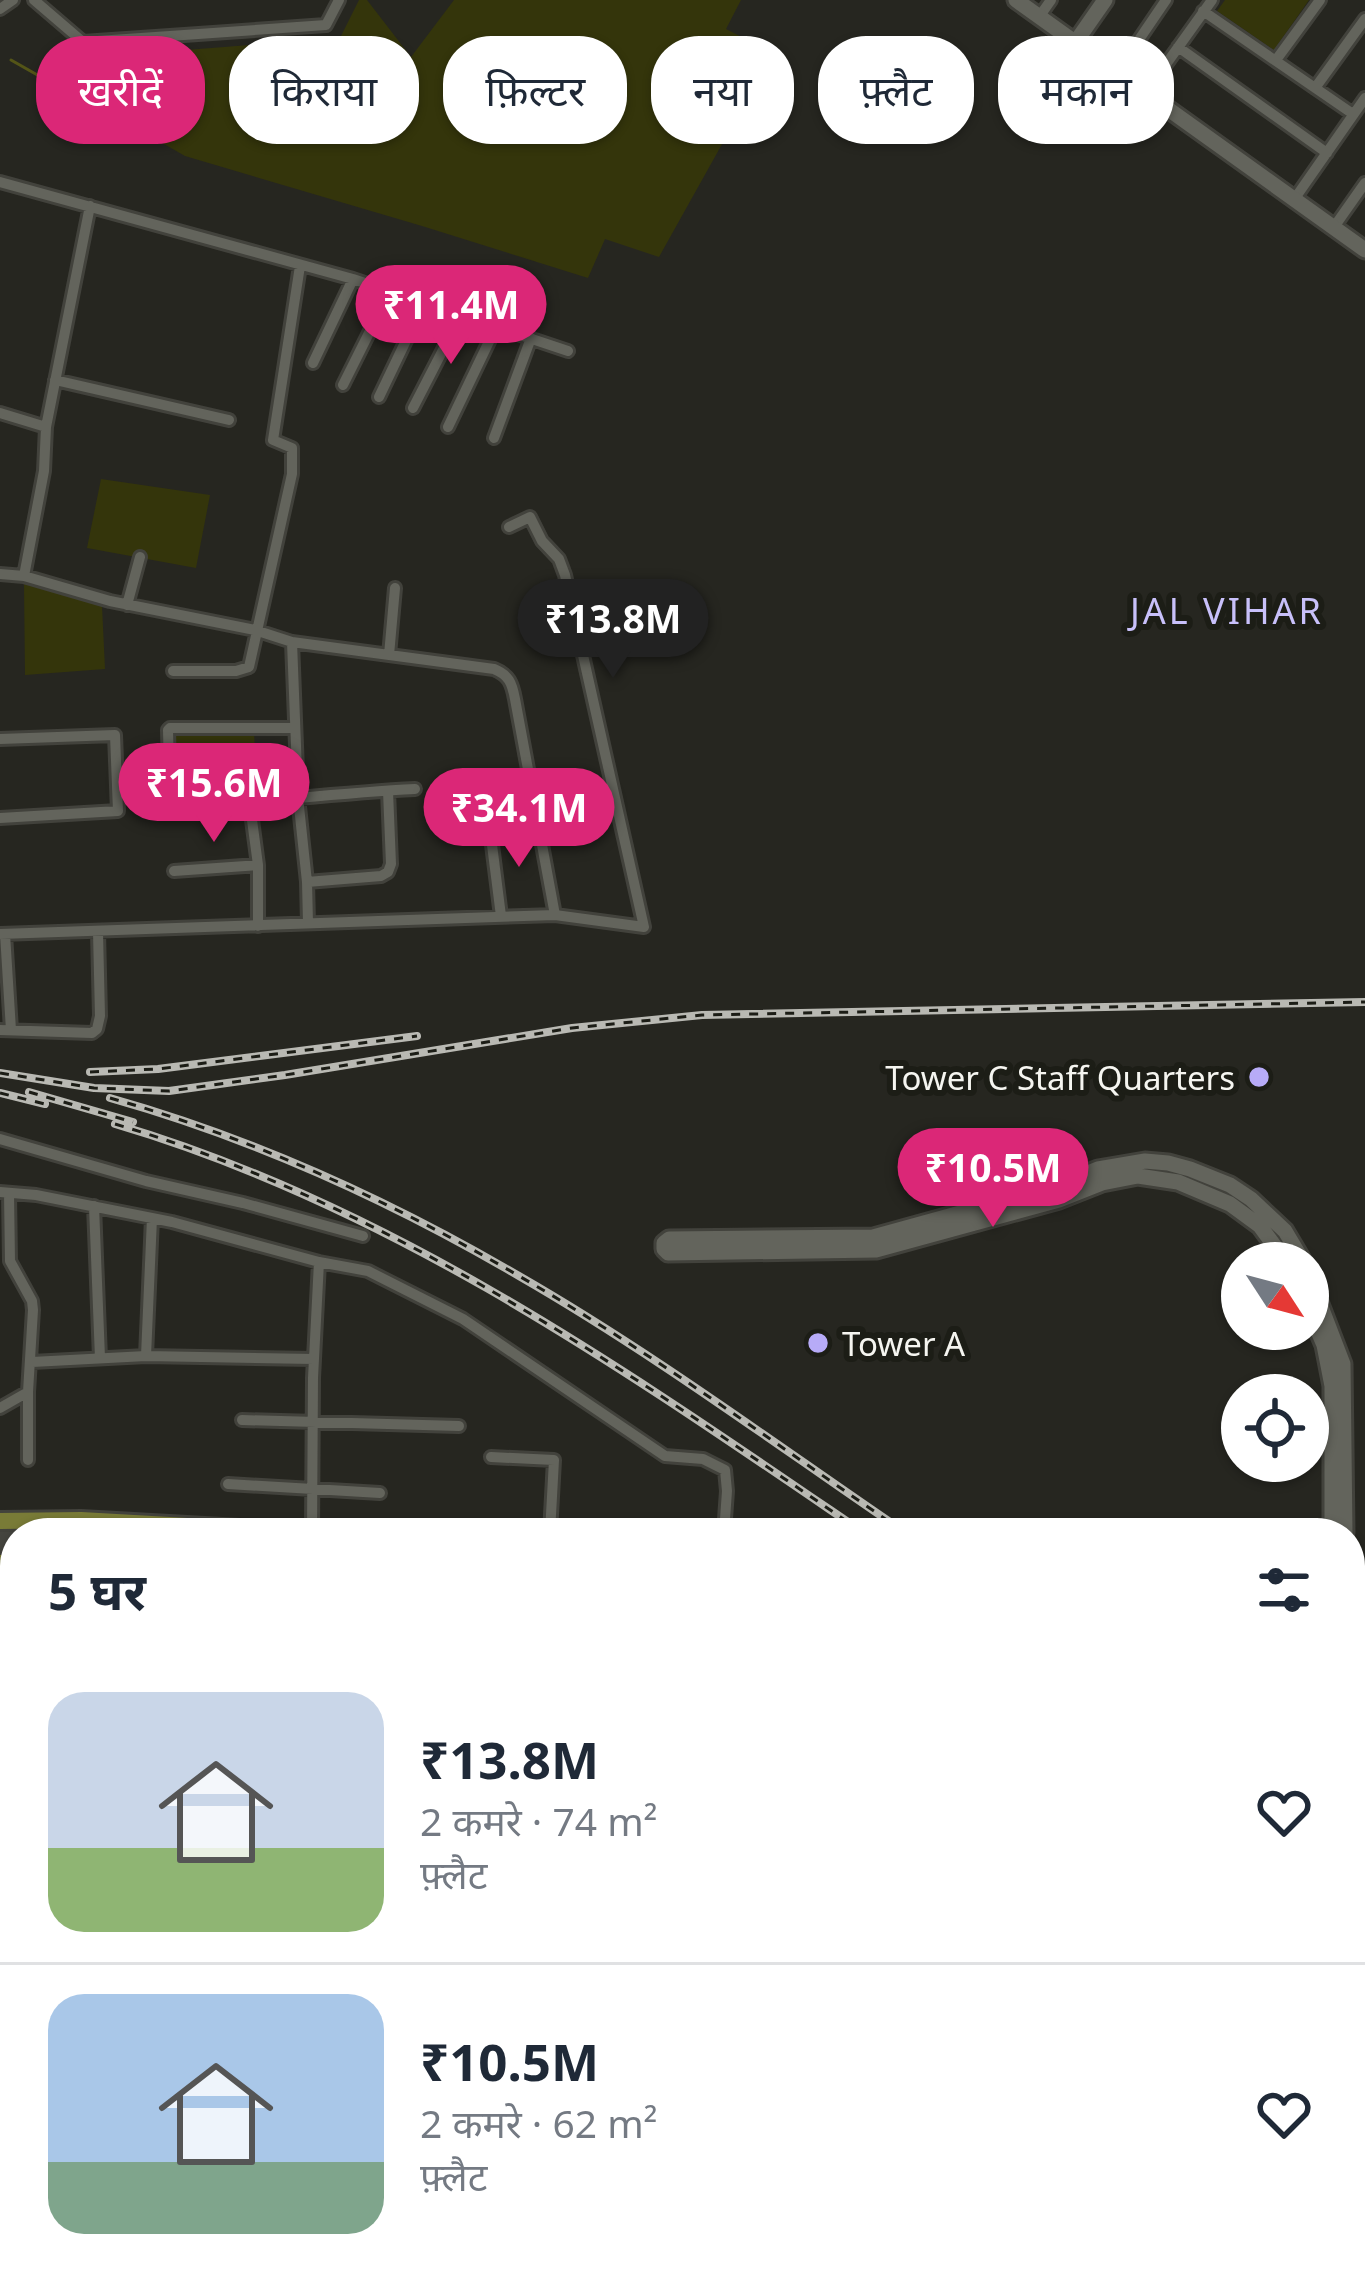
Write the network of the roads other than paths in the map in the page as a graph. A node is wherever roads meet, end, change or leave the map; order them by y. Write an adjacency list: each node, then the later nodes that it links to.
1 (13, 0): 10 (street)
2 (34, 0): 3 (street)
3 (339, 0)
4 (1016, 0): 12 (main road)
5 (1052, 0): 12 (street)
6 (1105, 0): 15 (main road)
7 (1166, 0): 16 (street)
8 (1212, 0): 11 (street)
9 (1320, 0): 19 (street)
10 (0, 9)
11 (1203, 11): 17 (street); 19 (street)
12 (1040, 17): 14 (main road)
13 (1365, 20): 20 (street)
14 (1066, 36)
15 (1080, 36)
16 (1142, 36)
17 (1178, 47): 18 (street); 24 (street)
18 (1174, 53)
19 (1276, 60): 20 (street)
20 (1315, 88): 23 (street)
21 (1365, 98): 23 (street)
22 (1174, 113): 27 (main road)
23 (1353, 114): 24 (street)
24 (1327, 153): 27 (street)
25 (0, 182): 28 (street)
26 (1365, 183): 29 (street)
27 (1293, 201): 29 (main road)
28 (91, 206): 31 (street); 40 (street)
29 (1334, 227): 30 (main road)
30 (1365, 250)
31 (300, 266): 32 (street); 55 (street)
32 (353, 279): 33 (street); 39 (street)
33 (390, 291): 34 (street); 41 (street)
34 (424, 303): 35 (street); 42 (street)
35 (461, 315): 36 (street); 43 (street)
36 (496, 327): 37 (street); 47 (street)
37 (531, 338): 38 (street); 48 (street)
38 (568, 351)
39 (314, 363)
40 (55, 380): 45 (street); 46 (street)
41 (343, 385)
42 (379, 398)
43 (413, 408)
44 (0, 413): 46 (street)
45 (229, 420)
46 (46, 427): 52 (street)
47 (448, 427)
48 (494, 438)
49 (509, 527): 70 (street)
50 (140, 557): 54 (street)
51 (0, 574): 52 (street)
52 (24, 576): 54 (street)
53 (395, 589): 57 (street)
54 (127, 604): 55 (street)
55 (256, 630): 56 (street); 58 (street)
56 (292, 642): 57 (street); 59 (street)
57 (389, 655): 70 (street)
58 (173, 671)
59 (295, 728): 63 (street); 64 (street)
60 (0, 739): 65 (street)
61 (415, 789): 62 (street)
62 (388, 790): 63 (street); 69 (street)
63 (298, 797): 64 (street); 69 (street)
64 (250, 805): 67 (street)
65 (0, 818)
66 (453, 833): 71 (street)
67 (258, 865): 68 (street); 73 (street)
68 (174, 871)
69 (307, 882): 72 (street)
70 (555, 915): 71 (street)
71 (501, 916): 72 (street)
72 (308, 923): 73 (street)
73 (258, 926): 74 (street)
74 (98, 932): 75 (street); 76 (street)
75 (3, 934): 76 (street)
76 (5, 1030)
77 (0, 1139): 81 (street)
78 (5, 1192): 79 (street); 90 (street)
79 (94, 1206): 80 (street); 88 (street)
80 (152, 1217): 84 (street); 87 (street)
81 (363, 1236)
82 (1272, 1242): 83 (main road)
83 (1292, 1242)
84 (319, 1262): 89 (street); 103 (street)
85 (1329, 1328): 105 (main road)
86 (1325, 1350): 104 (main road)
87 (146, 1356): 88 (street); 89 (street)
88 (100, 1358): 90 (street)
89 (314, 1358): 94 (street)
90 (32, 1362): 91 (street)
91 (28, 1392): 92 (street); 97 (street)
92 (0, 1408)
93 (242, 1420): 94 (street)
94 (314, 1423): 95 (street); 99 (street)
95 (459, 1426)
96 (491, 1457): 102 (street)
97 (28, 1460)
98 (228, 1484): 99 (street)
99 (313, 1487): 100 (street); 101 (street)
100 (380, 1493)
101 (312, 1518)
102 (551, 1518)
103 (725, 1518)
104 (1332, 1518)
105 (1345, 1518)

